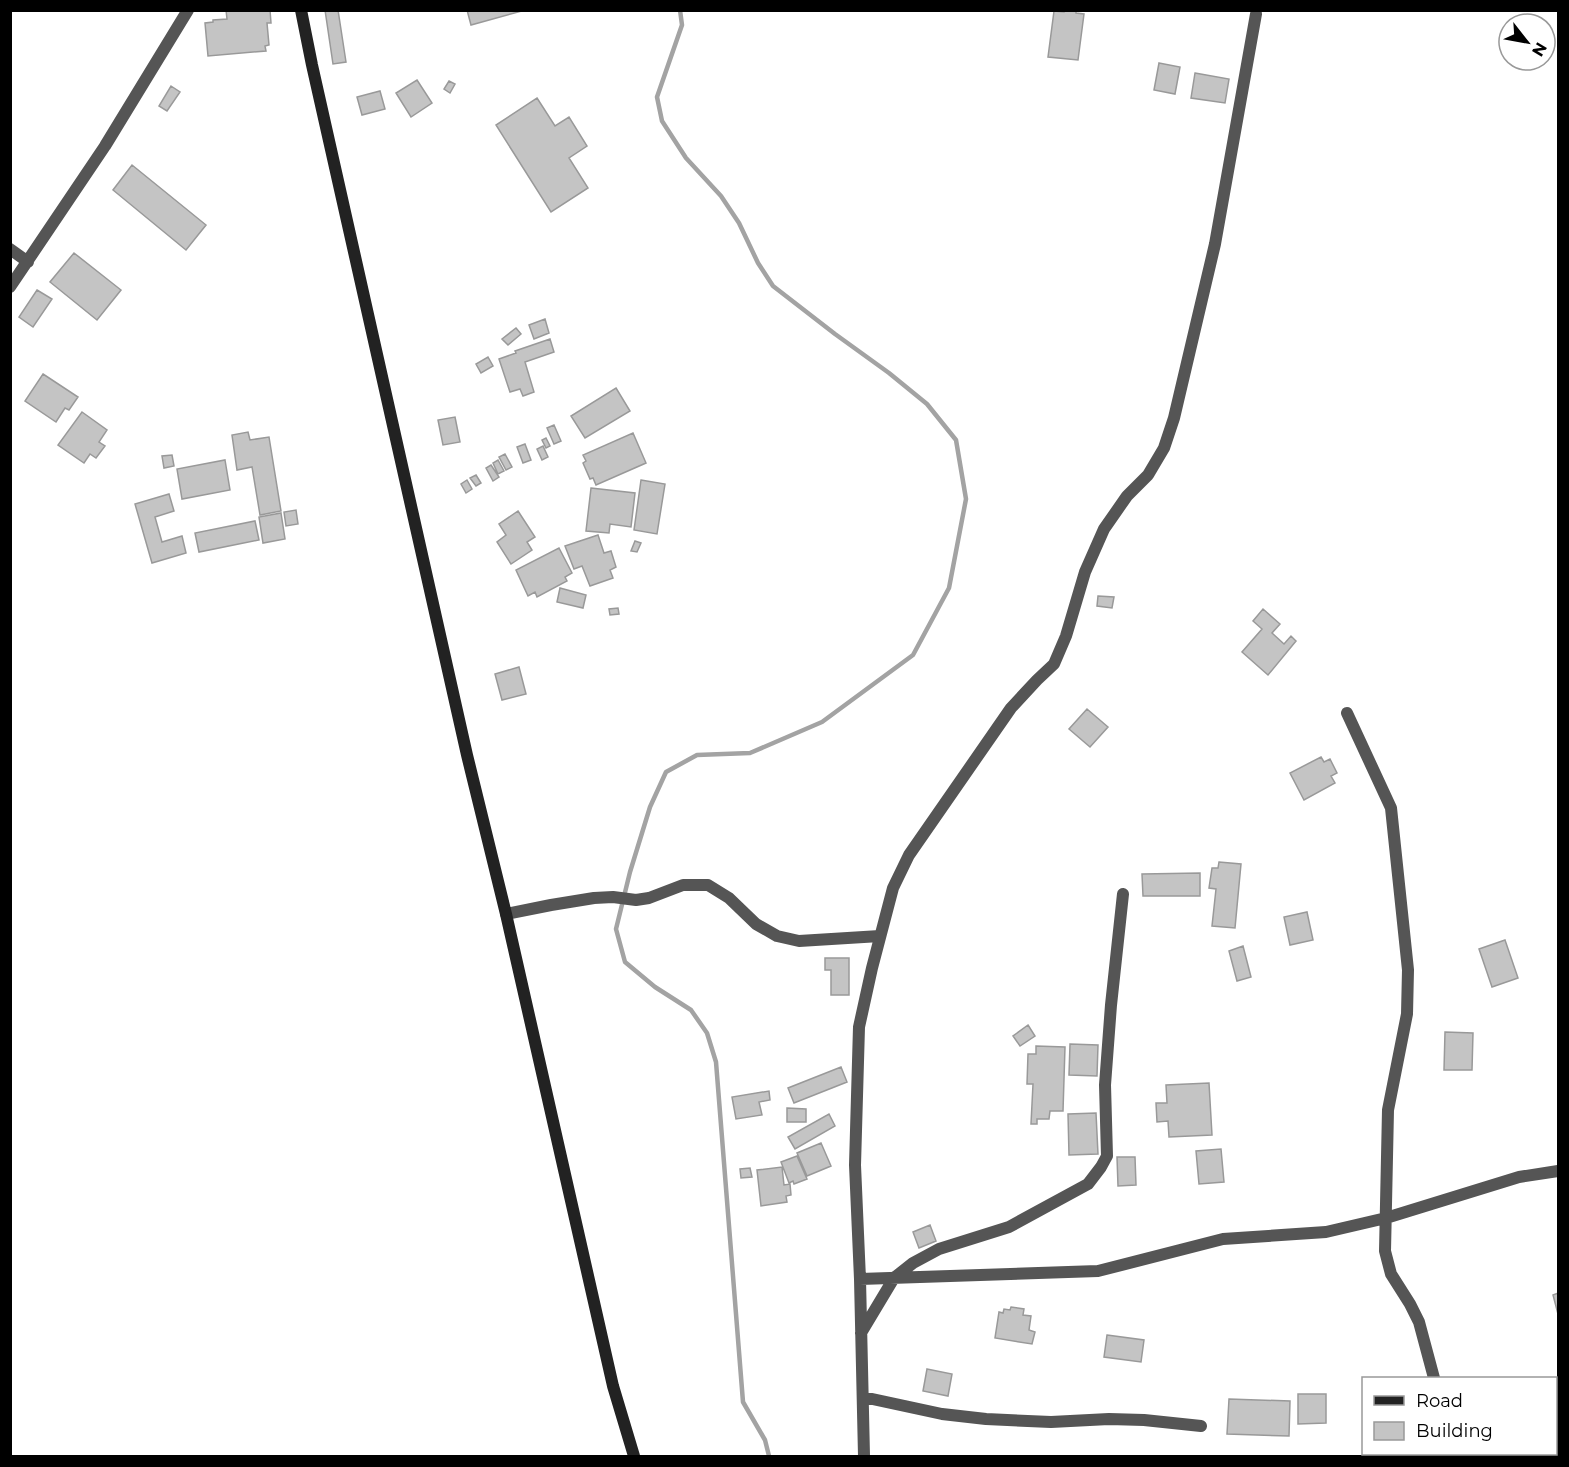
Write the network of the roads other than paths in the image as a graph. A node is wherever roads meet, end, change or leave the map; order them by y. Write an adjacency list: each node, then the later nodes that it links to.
1 (188, 10): 5 (street)
2 (302, 10): 9 (main road)
3 (1256, 14): 10 (street)
4 (10, 249): 5 (street)
5 (28, 262): 6 (street)
6 (10, 287)
7 (1347, 713): 12 (street)
8 (1123, 894): 13 (street)
9 (506, 914): 10 (street); 19 (main road)
10 (880, 936): 14 (street)
11 (1558, 1171): 12 (street)
12 (1386, 1218): 13 (street); 16 (street)
13 (894, 1278): 14 (street); 15 (street)
14 (860, 1279): 15 (street)
15 (861, 1334): 17 (street)
16 (1434, 1377)
17 (863, 1397): 18 (street); 20 (street)
18 (1201, 1426)
19 (634, 1456)
20 (864, 1456)

